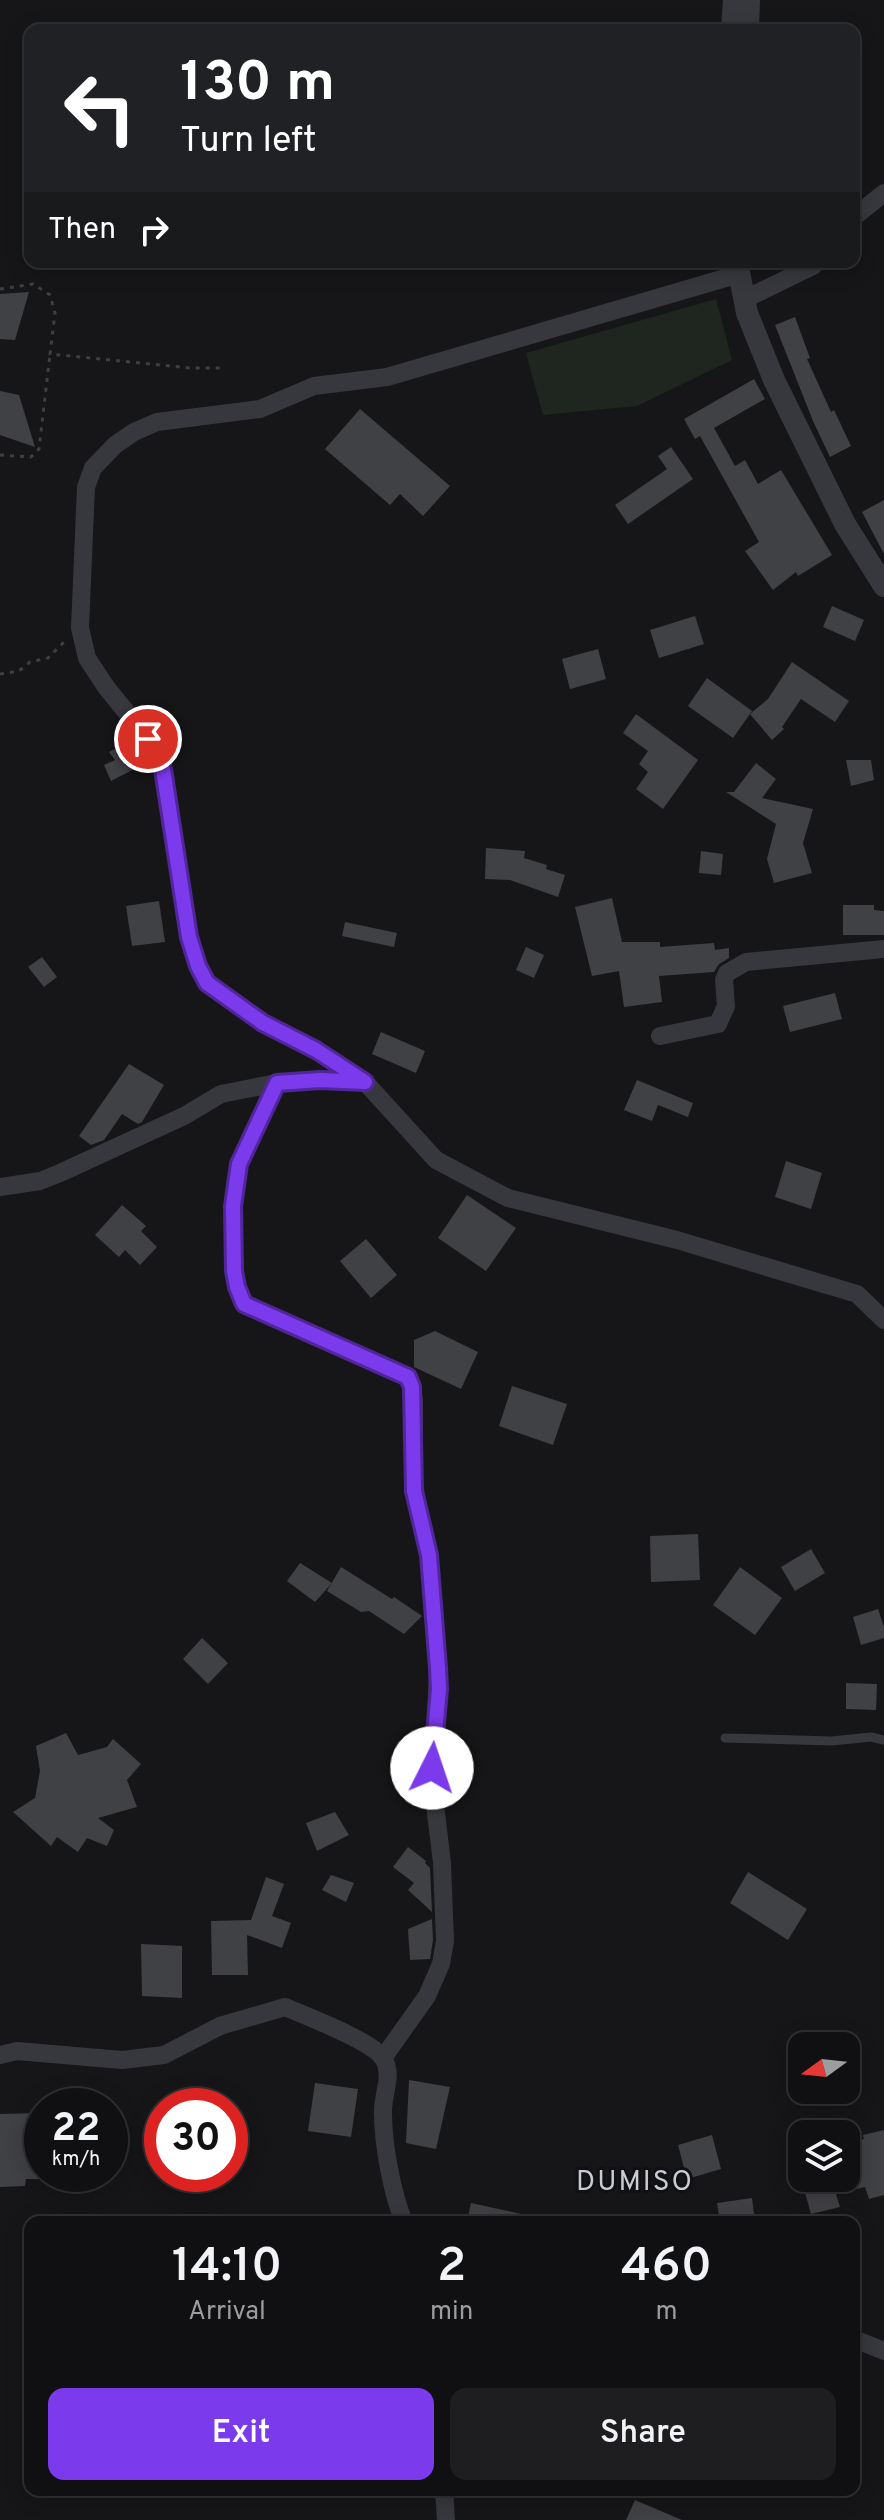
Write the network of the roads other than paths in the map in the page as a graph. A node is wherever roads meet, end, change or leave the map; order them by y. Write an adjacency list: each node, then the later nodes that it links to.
1 (734, 0): 3 (street)
2 (751, 0): 4 (street)
3 (732, 24)
4 (750, 24)
5 (884, 193): 6 (street)
6 (860, 212)
7 (738, 268): 9 (street); 13 (street)
8 (809, 268): 9 (street)
9 (745, 299): 10 (street)
10 (884, 586)
11 (884, 949): 12 (street)
12 (660, 1036)
13 (365, 1082): 14 (street); 16 (street)
14 (277, 1083): 15 (street); 20 (street)
15 (0, 1187)
16 (884, 1320)
17 (725, 1738): 18 (lane)
18 (884, 1740)
19 (0, 2055): 20 (street)
20 (383, 2058): 21 (street)
21 (402, 2216)
22 (860, 2341): 23 (street)
23 (884, 2351)
24 (444, 2496): 25 (street)
25 (446, 2520)

